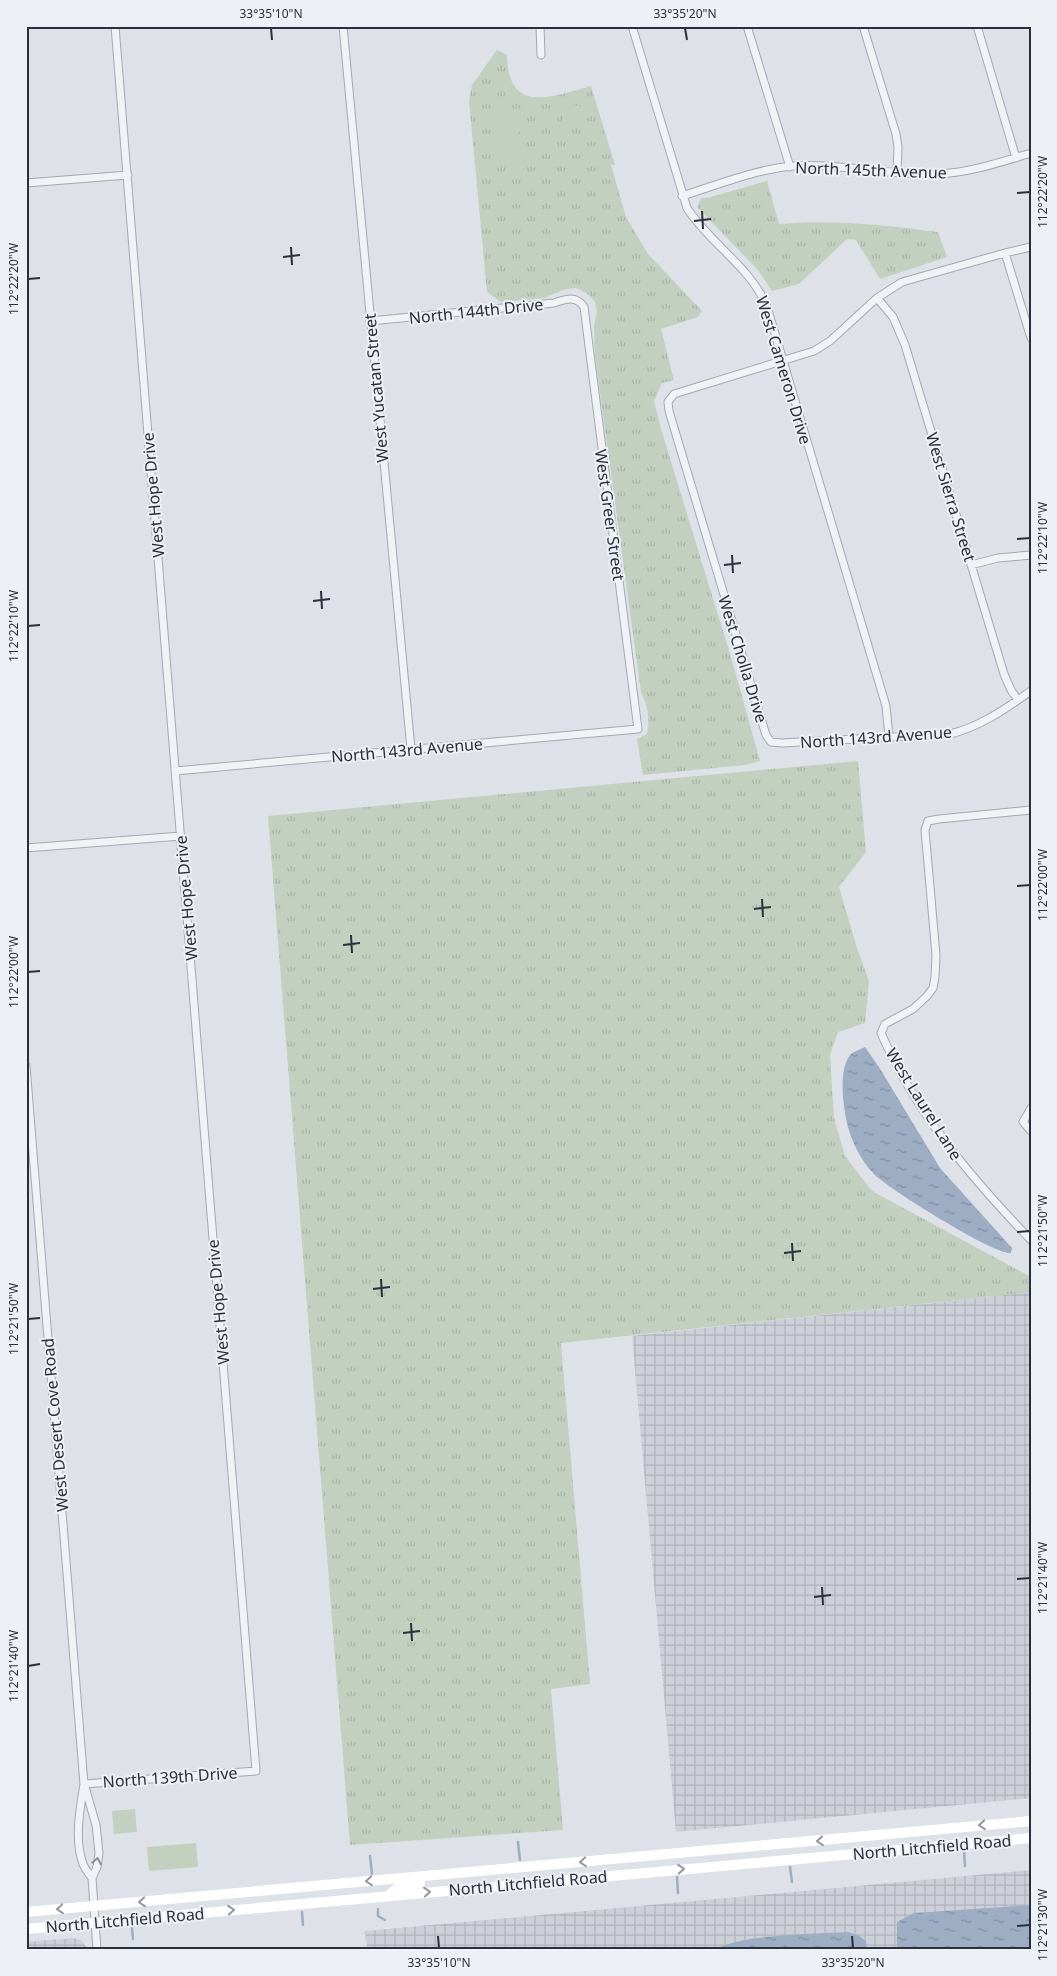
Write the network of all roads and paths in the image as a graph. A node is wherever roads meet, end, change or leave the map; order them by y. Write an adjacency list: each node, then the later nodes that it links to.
1 (115, 26): 13 (street, West Hope Drive)
2 (343, 26): 20 (street, West Yucatan Street)
3 (540, 26): 8 (street)
4 (632, 26): 15 (street, West Cameron Drive)
5 (747, 26): 11 (street)
6 (864, 26): 12 (street)
7 (977, 26): 10 (street)
8 (541, 56)
9 (1031, 153): 10 (street, North 145th Avenue)
10 (1016, 158): 12 (street, North 145th Avenue)
11 (790, 166): 12 (street, North 145th Avenue); 15 (street, North 145th Avenue)
12 (897, 173)
13 (128, 175): 14 (street); 31 (street, West Hope Drive)
14 (26, 183)
15 (682, 196): 22 (street, West Cameron Drive)
16 (1031, 248): 17 (street)
17 (1005, 253): 18 (street); 21 (street)
18 (877, 298): 22 (street); 24 (street, West Sierra Street)
19 (581, 302): 20 (street, North 144th Drive); 27 (street, West Greer Street)
20 (370, 321): 30 (street, West Yucatan Street)
21 (1031, 338)
22 (783, 361): 28 (street, West Cameron Drive); 29 (street, West Cholla Drive)
23 (1031, 555): 24 (street)
24 (971, 565): 26 (street, West Sierra Street)
25 (1031, 691): 26 (street, North 143rd Avenue)
26 (1018, 700): 28 (street, North 143rd Avenue)
27 (638, 728): 30 (street, North 143rd Avenue)
28 (889, 737): 29 (street, North 143rd Avenue)
29 (771, 742)
30 (411, 749): 31 (street, North 143rd Avenue)
31 (176, 771): 33 (street, West Hope Drive)
32 (1031, 810): 38 (street, West Laurel Lane)
33 (181, 836): 34 (street); 39 (street, West Hope Drive)
34 (26, 848)
35 (26, 1066): 40 (street, West Desert Cove Road)
36 (1031, 1108): 37 (street)
37 (1031, 1131)
38 (1031, 1240)
39 (256, 1770): 40 (street, North 139th Drive)
40 (84, 1784): 46 (street, West Desert Cove Road, one-way to 40); 46 (street, West Desert Cove Road)
41 (1031, 1821): 43 (main road, North Litchfield Road, one-way to 43)
42 (1031, 1838): 45 (main road, North Litchfield Road, one-way to 42)
43 (632, 1857): 44 (main road, North Litchfield Road, one-way to 44); 45 (main road)
44 (501, 1869): 47 (main road); 48 (main road, North Litchfield Road, one-way to 48)
45 (633, 1874): 47 (main road, North Litchfield Road, one-way to 45)
46 (92, 1878): 48 (street, West Desert Cove Road)
47 (388, 1896): 50 (main road, North Litchfield Road, one-way to 47)
48 (94, 1907): 49 (main road, North Litchfield Road, one-way to 49); 50 (street, West Desert Cove Road)
49 (26, 1912)
50 (95, 1923): 51 (main road, North Litchfield Road); 52 (street, West Desert Cove Road)
51 (26, 1929)
52 (97, 1950)

